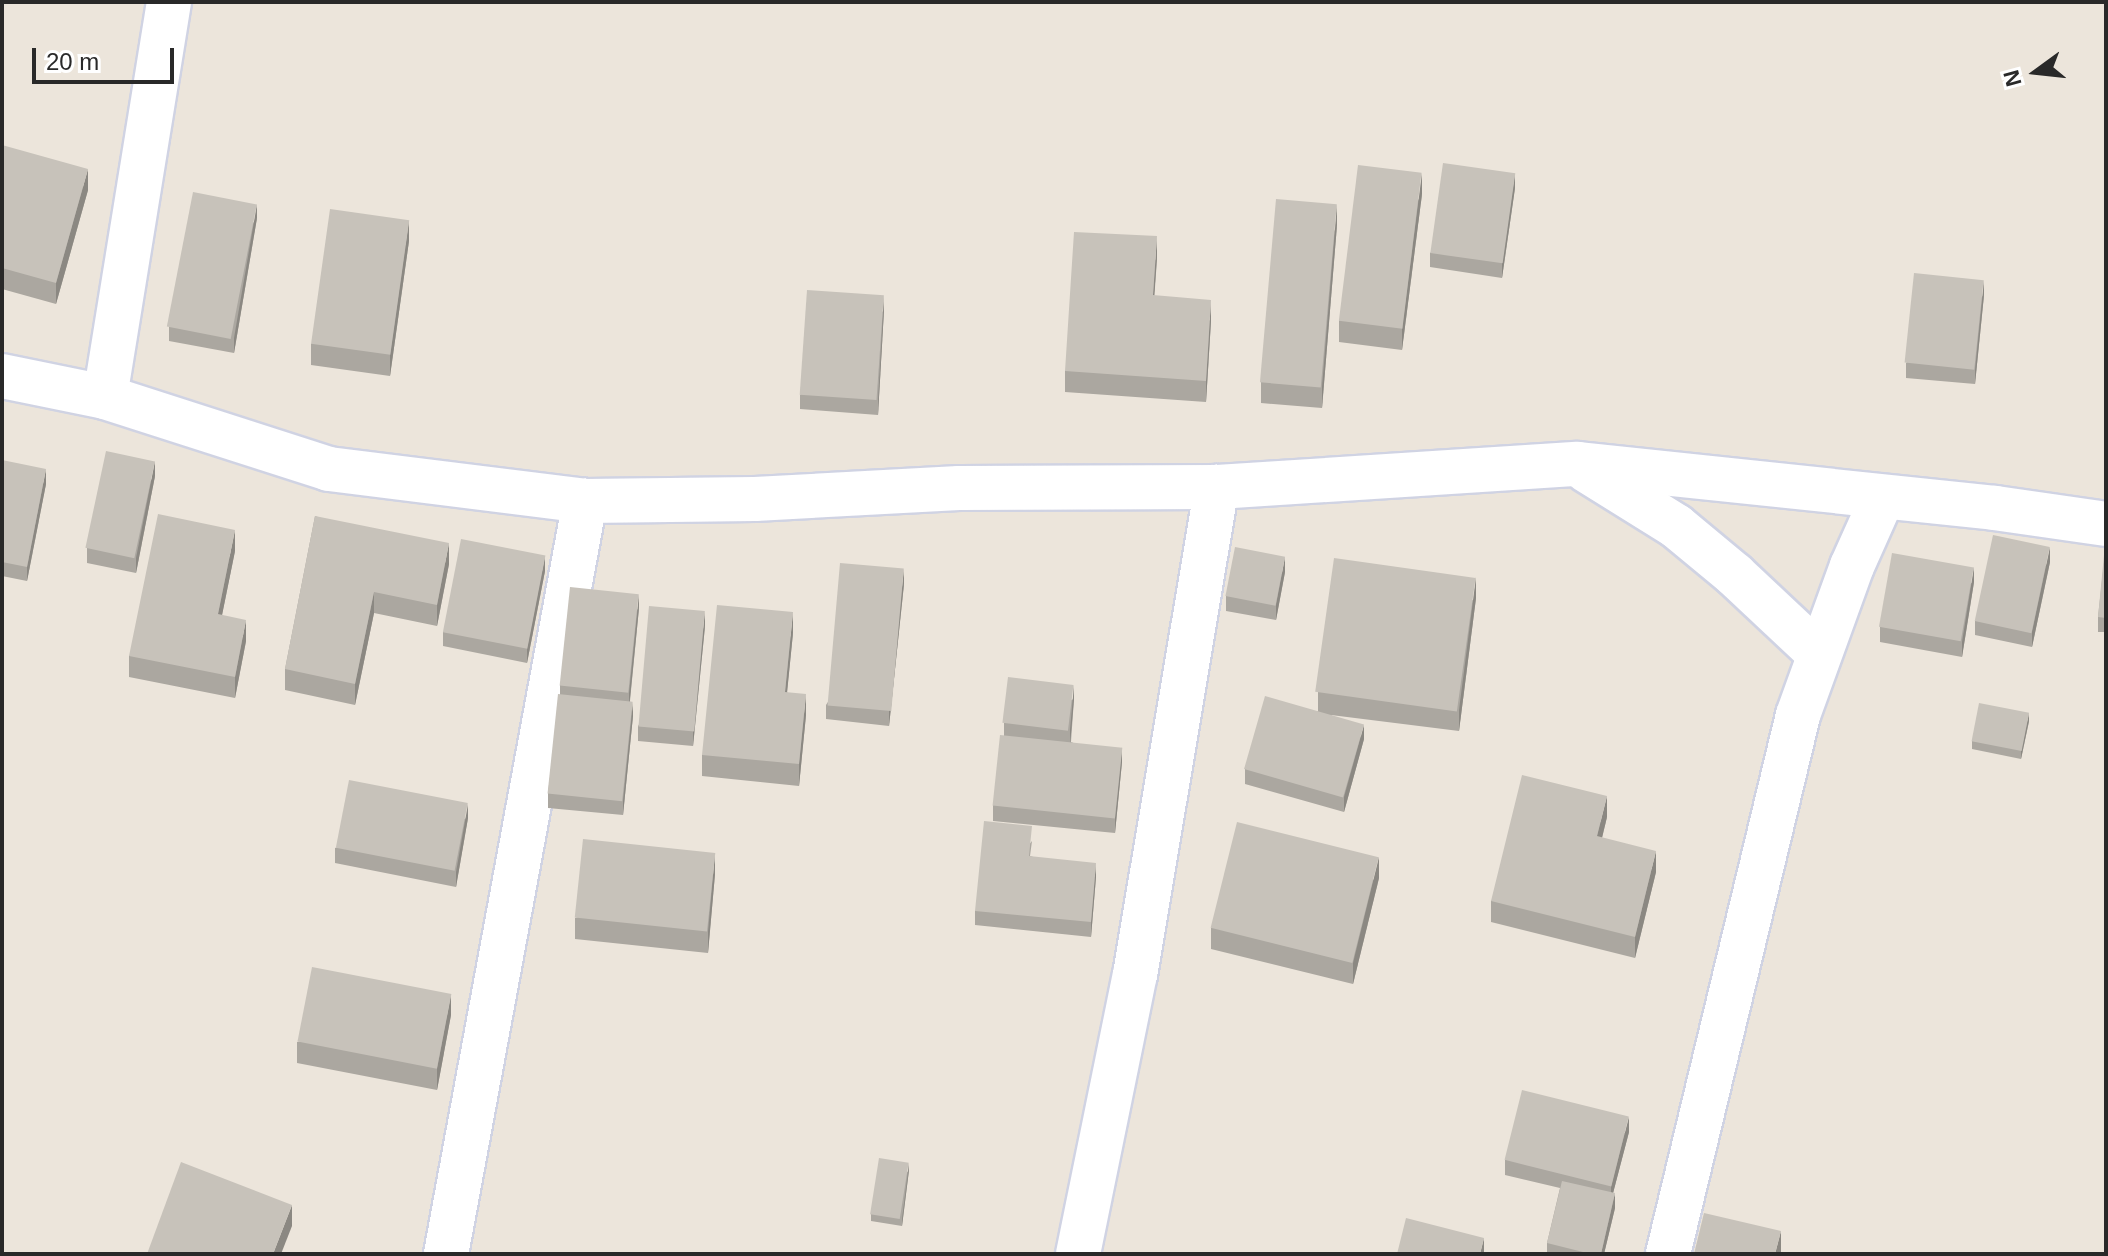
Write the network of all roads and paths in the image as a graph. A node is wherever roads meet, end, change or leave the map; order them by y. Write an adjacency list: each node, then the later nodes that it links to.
1 (169, 2): 3 (street)
2 (2, 376): 3 (street)
3 (105, 397): 7 (street)
4 (1577, 464): 5 (street); 6 (street); 9 (street)
5 (1217, 487): 7 (street); 11 (street)
6 (1882, 499): 8 (street); 9 (street)
7 (585, 501): 10 (street)
8 (2106, 524)
9 (1819, 654): 12 (street)
10 (446, 1254)
11 (1078, 1254)
12 (1668, 1254)

